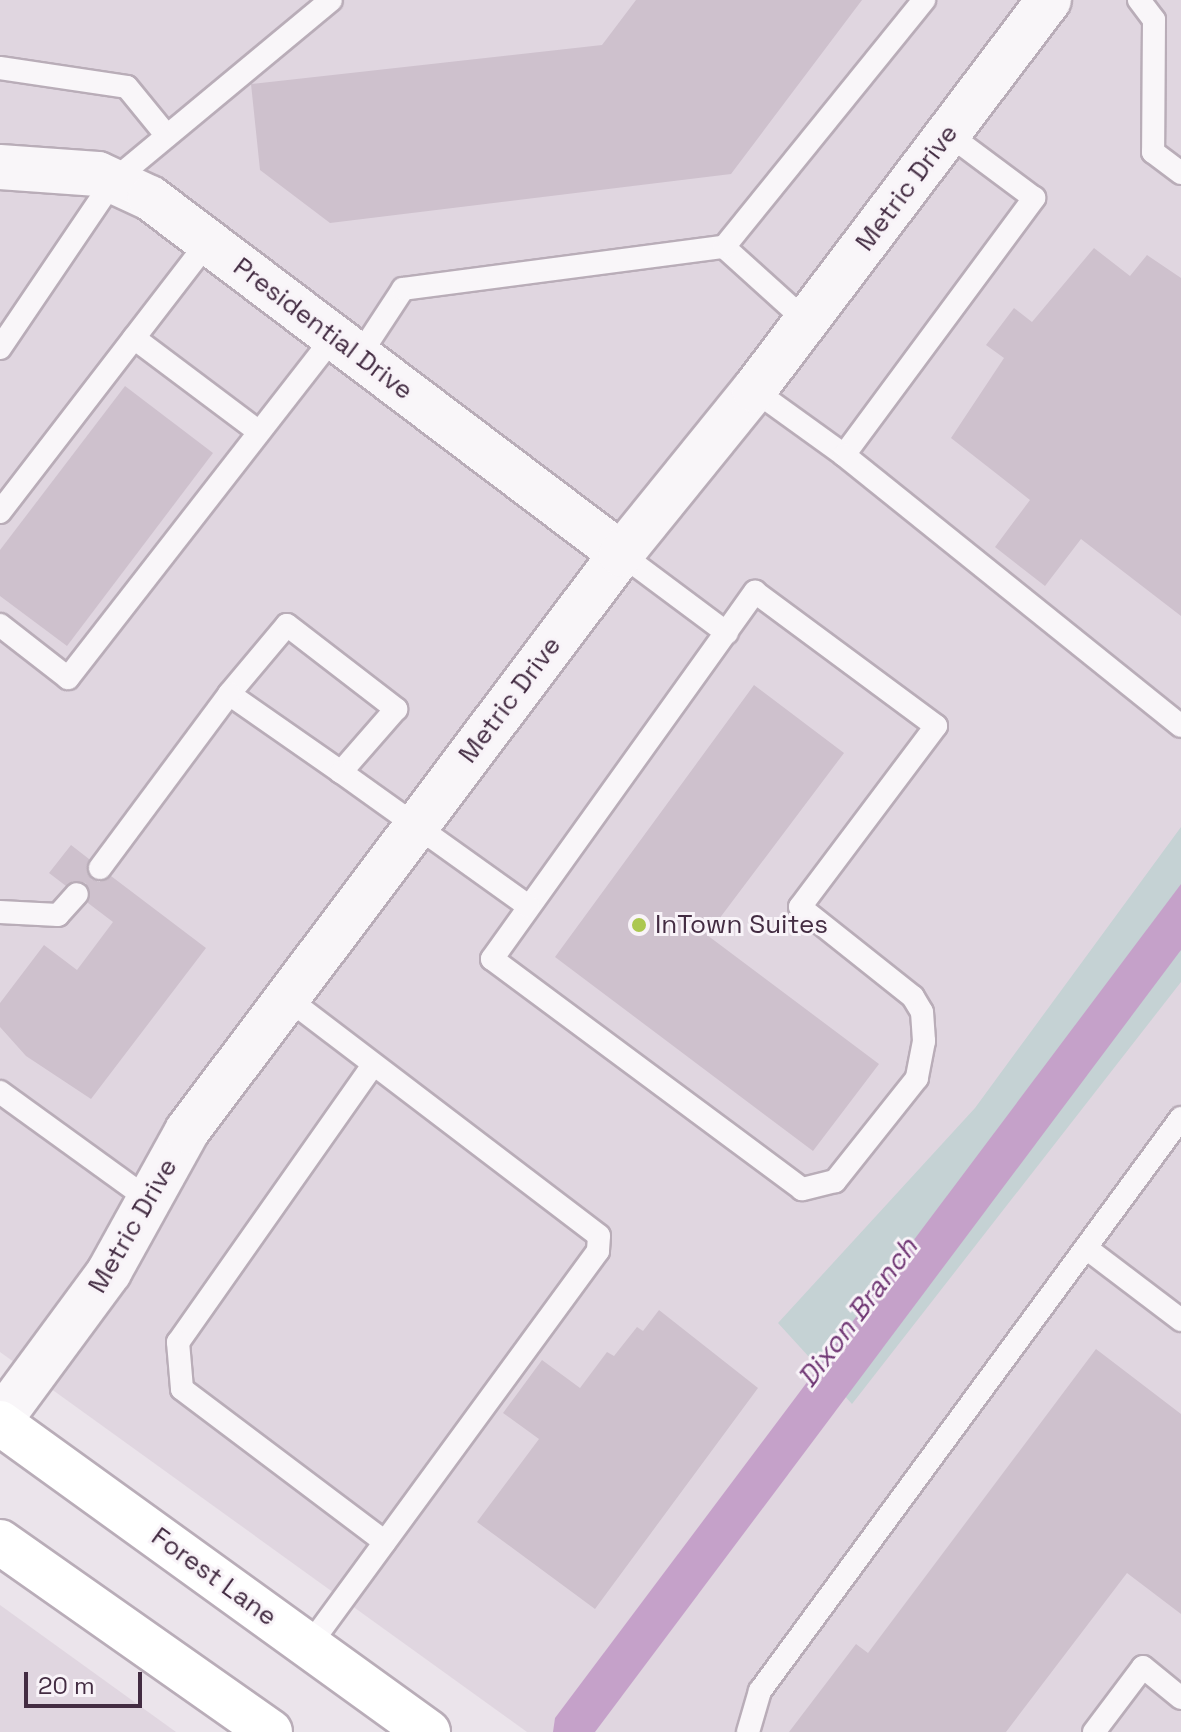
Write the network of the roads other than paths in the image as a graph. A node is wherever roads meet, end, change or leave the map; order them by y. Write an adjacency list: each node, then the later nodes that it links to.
1 (331, 0): 7 (lane)
2 (924, 0): 12 (lane)
3 (1049, 0): 6 (street, Metric Drive)
4 (1139, 0): 9 (lane)
5 (0, 68): 7 (lane)
6 (948, 134): 13 (street, Metric Drive); 19 (lane)
7 (167, 136): 10 (lane)
8 (0, 167): 10 (street, Presidential Drive)
9 (1181, 173)
10 (113, 181): 11 (street, Presidential Drive); 16 (lane)
11 (208, 242): 14 (lane); 15 (street, Presidential Drive)
12 (724, 247): 13 (lane); 15 (lane)
13 (806, 321): 17 (street, Metric Drive)
14 (134, 338): 18 (lane); 20 (lane)
15 (346, 347): 18 (lane); 21 (street, Presidential Drive)
16 (0, 348)
17 (754, 390): 19 (lane); 21 (street, Metric Drive)
18 (259, 432): 22 (lane)
19 (844, 455): 25 (lane)
20 (0, 512)
21 (621, 554): 23 (lane); 27 (street, Metric Drive)
22 (0, 625)
23 (727, 633): 30 (lane); 30 (lane)
24 (229, 694): 26 (lane); 26 (lane); 28 (lane)
25 (1181, 726)
26 (341, 772): 27 (lane)
27 (415, 827): 30 (lane); 32 (street, Metric Drive)
28 (100, 868)
29 (77, 894): 31 (lane)
30 (528, 906)
31 (0, 912)
32 (287, 998): 33 (lane); 36 (street, Metric Drive)
33 (373, 1065): 41 (lane); 41 (lane)
34 (0, 1092): 36 (lane)
35 (1181, 1118): 37 (lane)
36 (149, 1200): 39 (street, Metric Drive)
37 (1086, 1248): 38 (lane); 46 (lane)
38 (1181, 1320)
39 (0, 1422): 42 (main road, Forest Lane)
40 (0, 1542): 44 (main road)
41 (385, 1542): 42 (lane)
42 (309, 1646): 45 (main road, Forest Lane)
43 (1181, 1698): 47 (lane)
44 (270, 1732)
45 (428, 1732)
46 (748, 1732)
47 (1094, 1732)

